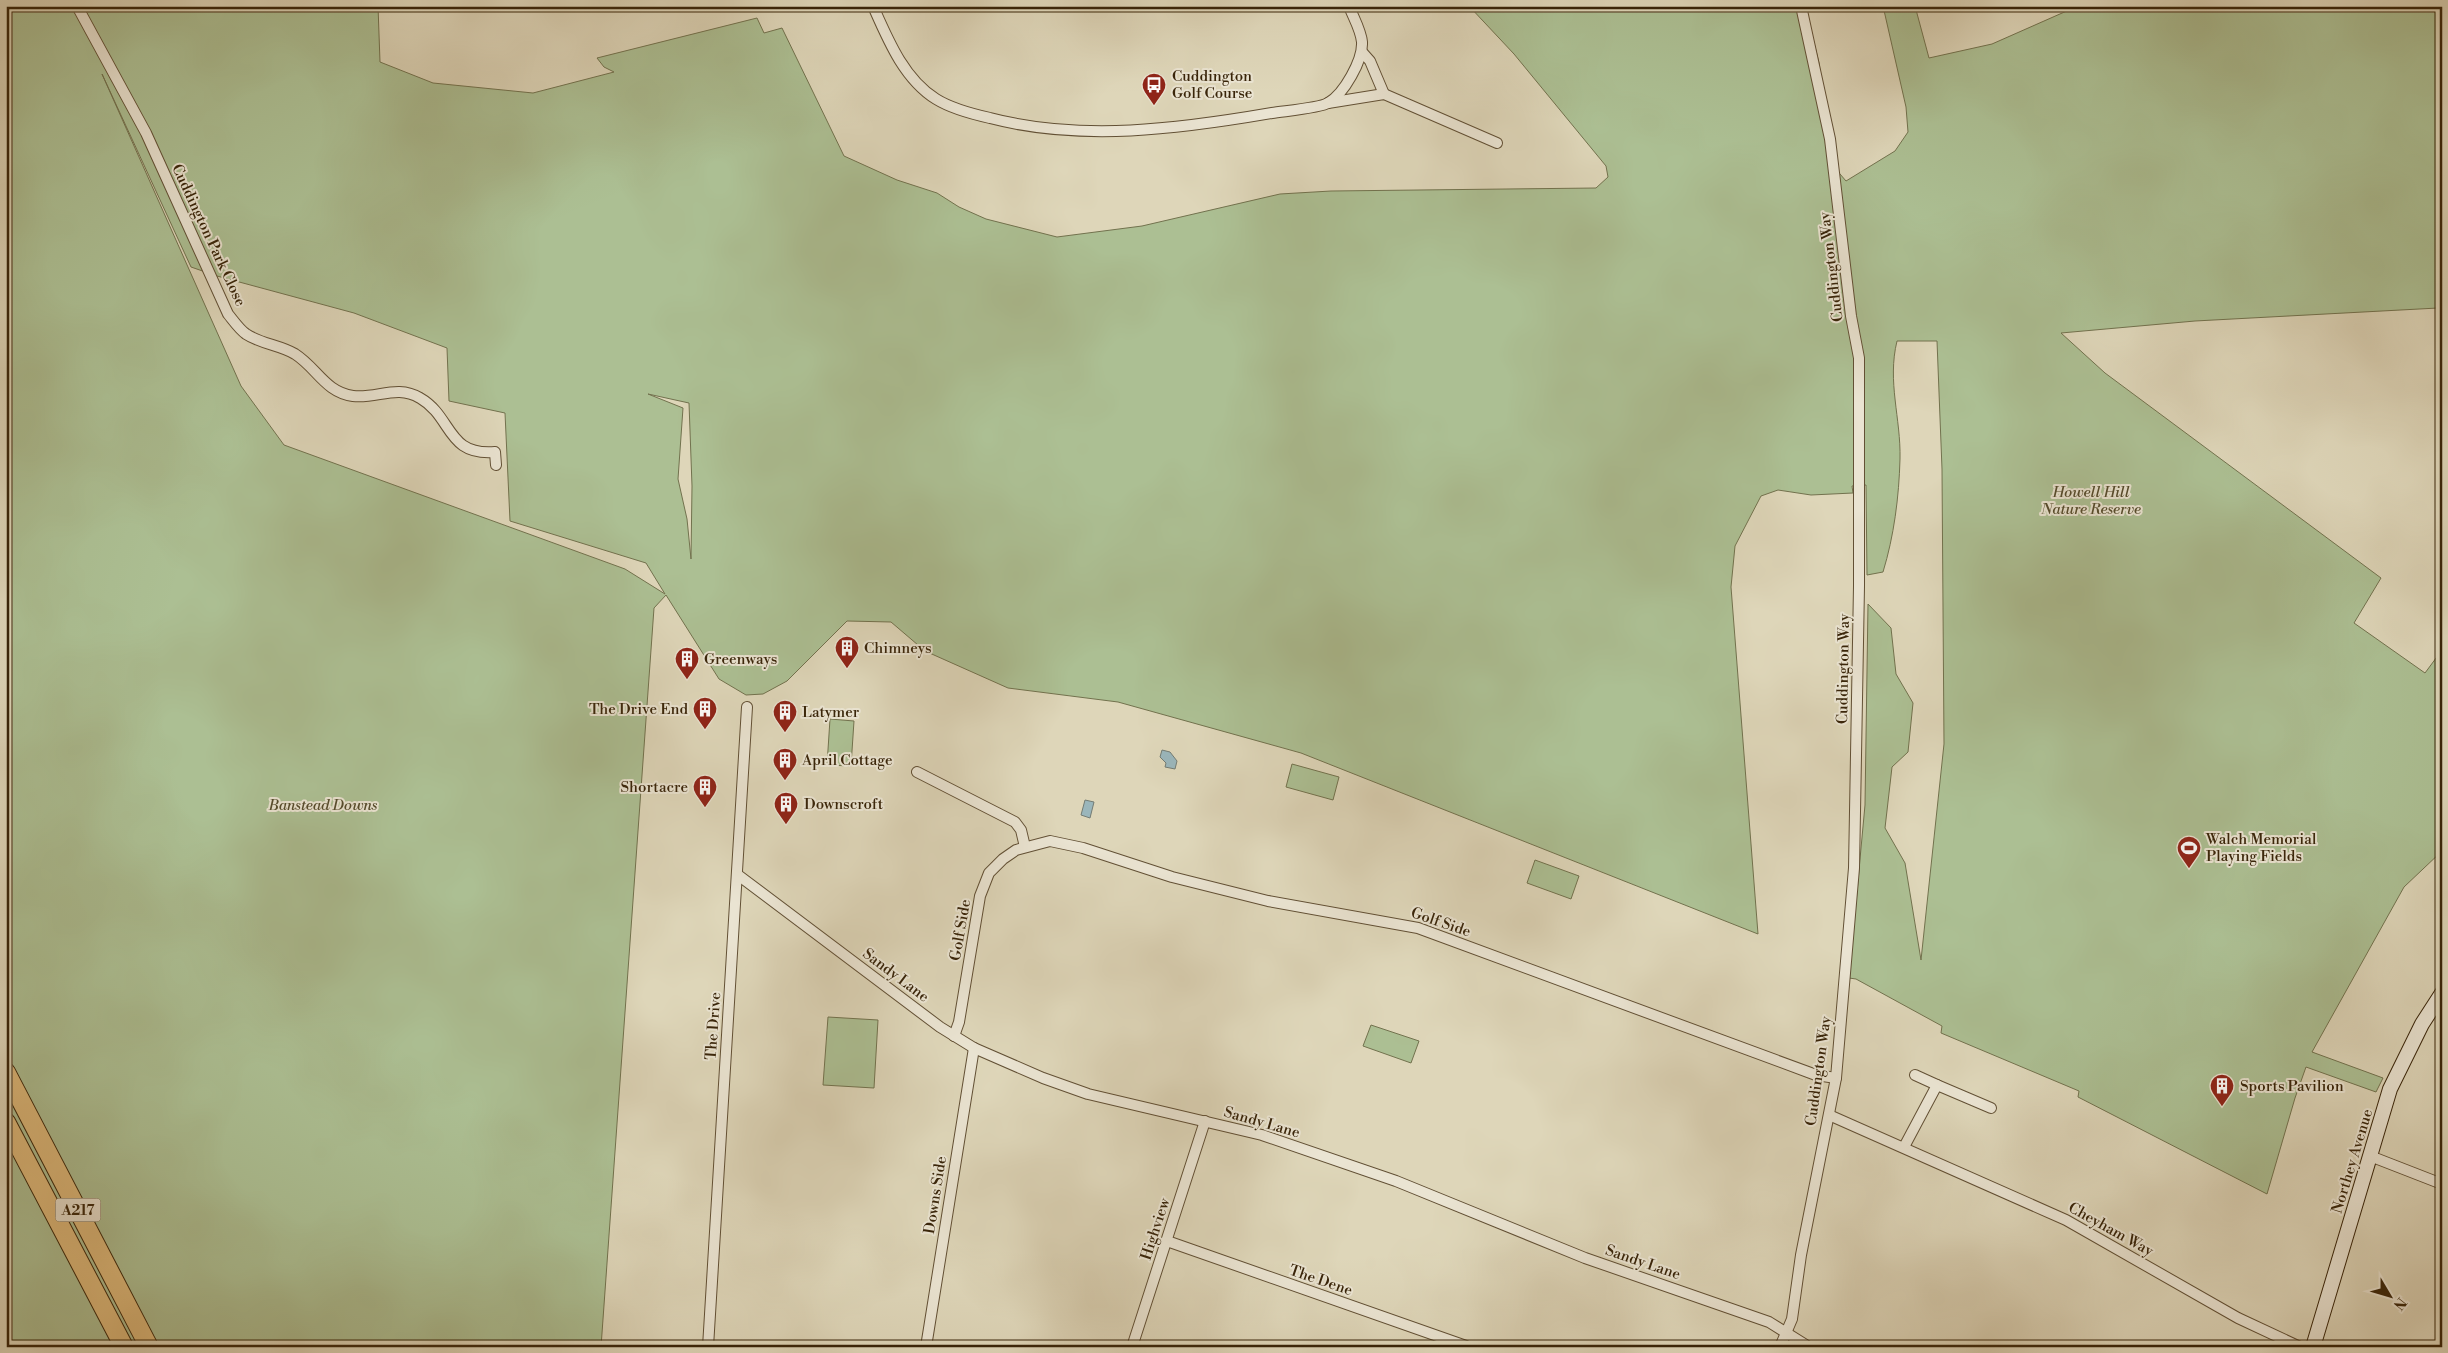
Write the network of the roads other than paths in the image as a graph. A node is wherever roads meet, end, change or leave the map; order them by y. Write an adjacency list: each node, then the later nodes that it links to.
1 (77, 6): 9 (street, Cuddington Park Close)
2 (873, 6): 7 (street)
3 (1349, 6): 5 (street)
4 (1801, 6): 19 (street, Cuddington Way)
5 (1362, 52): 6 (street); 7 (street)
6 (1384, 94): 7 (street); 8 (street)
7 (1328, 103)
8 (1497, 143)
9 (496, 464)
10 (747, 707): 13 (street, The Drive)
11 (917, 772): 12 (street)
12 (1025, 846): 15 (street, Golf Side); 19 (street, Golf Side)
13 (738, 875): 15 (street, Sandy Lane); 33 (street, The Drive)
14 (2442, 993): 26 (street, Northey Avenue)
15 (954, 1036): 16 (street, Sandy Lane)
16 (974, 1048): 23 (street, Sandy Lane); 34 (street, Downs Side)
17 (6, 1072): 32 (highway, A217)
18 (1915, 1075): 20 (street)
19 (1836, 1078): 22 (street, Cuddington Way)
20 (1937, 1085): 21 (street); 25 (street)
21 (1991, 1108)
22 (1829, 1115): 25 (street, Cheyham Way); 29 (street, Cuddington Way)
23 (1205, 1121): 28 (street, Highview); 29 (street, Sandy Lane)
24 (6, 1122): 31 (highway, A217)
25 (1904, 1148): 38 (street, Cheyham Way)
26 (2370, 1156): 27 (street); 39 (street, Northey Avenue)
27 (2442, 1184)
28 (1166, 1241): 30 (street, The Dene); 35 (street, Highview)
29 (1786, 1331): 36 (street, Cuddington Way); 37 (street, Sandy Lane)
30 (1466, 1346)
31 (124, 1347)
32 (149, 1347)
33 (708, 1347)
34 (926, 1347)
35 (1132, 1347)
36 (1780, 1347)
37 (1809, 1347)
38 (2300, 1347)
39 (2313, 1347)

